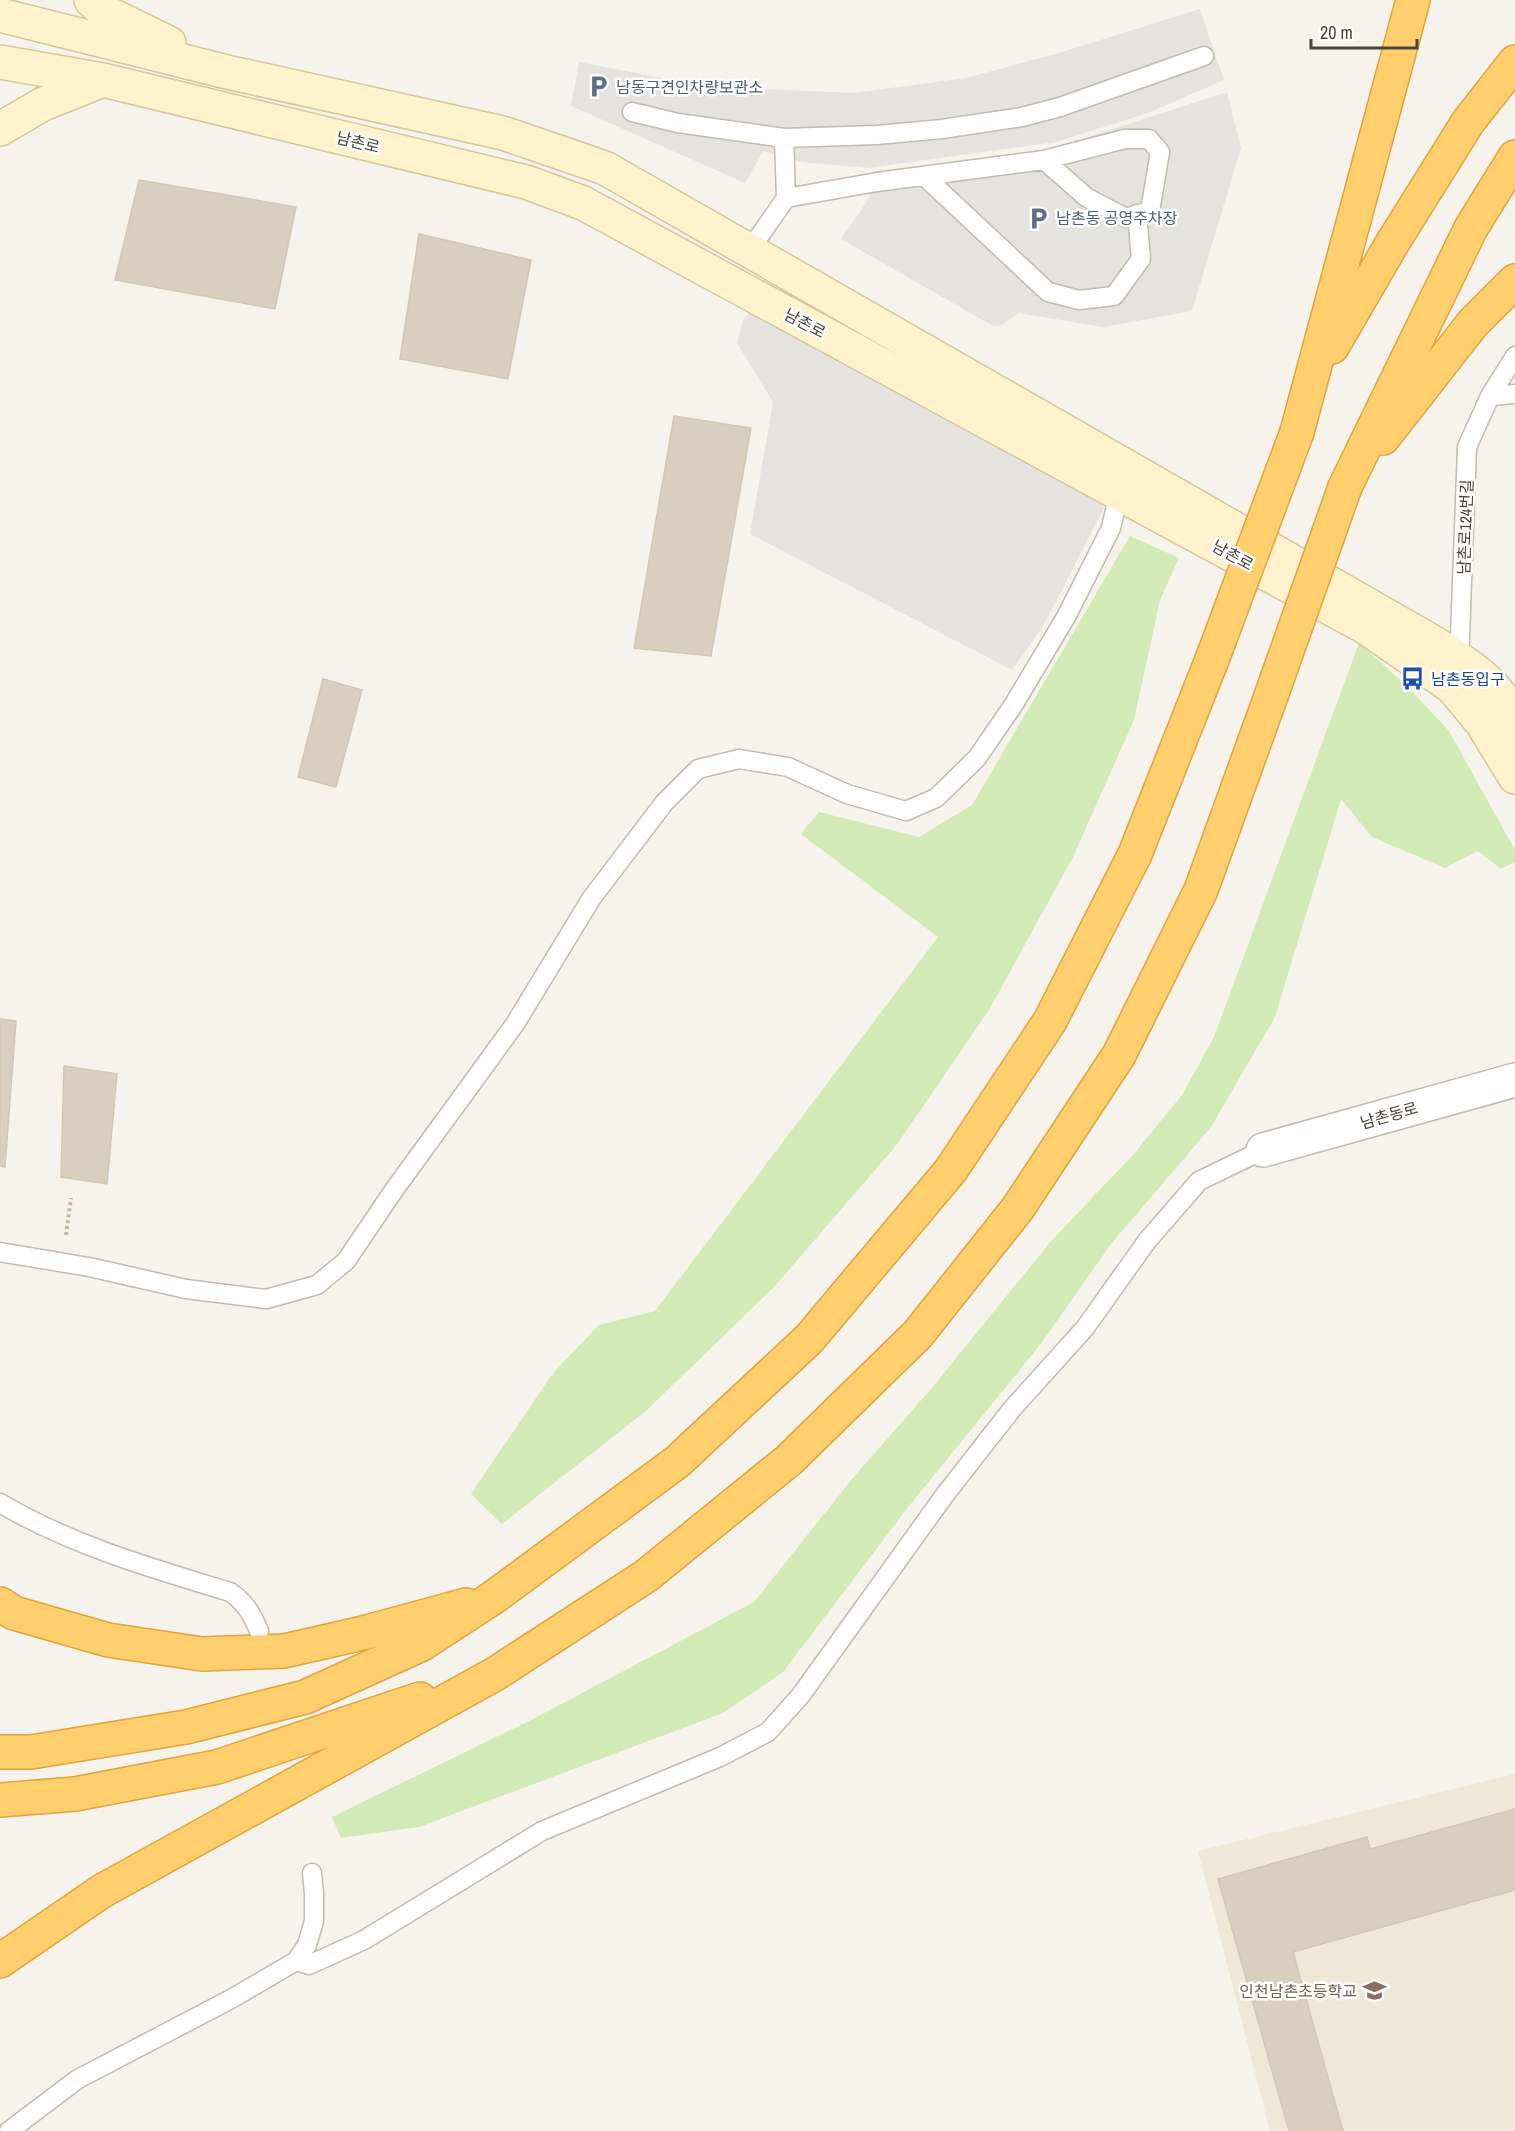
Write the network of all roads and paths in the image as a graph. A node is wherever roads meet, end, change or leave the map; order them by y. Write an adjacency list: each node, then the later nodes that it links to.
1 (91, 0): 7 (street)
2 (1413, 0): 22 (highway)
3 (0, 15): 7 (street, 남촌로)
4 (1204, 56): 11 (lane)
5 (0, 62): 8 (street, 남촌로)
6 (1515, 62): 22 (highway)
7 (227, 72): 17 (street, 남촌로)
8 (103, 80): 10 (street); 24 (street, 남촌로)
9 (632, 112): 11 (lane)
10 (0, 129)
11 (784, 138): 15 (lane)
12 (1515, 157): 23 (highway)
13 (1044, 160): 14 (lane); 16 (lane); 16 (lane)
14 (924, 176): 15 (lane); 16 (lane)
15 (786, 198): 17 (lane)
16 (1137, 214)
17 (749, 250): 25 (street, 남촌로)
18 (1515, 281): 23 (highway)
19 (1515, 356): 21 (lane, 남촌로124번길)
20 (1515, 394): 21 (lane)
21 (1490, 396): 25 (lane, 남촌로124번길)
22 (1297, 432): 33 (highway, bridge)
23 (1345, 487): 36 (highway, bridge)
24 (1119, 493): 25 (street, 남촌로); 31 (lane)
25 (1456, 674): 26 (street, 남촌로); 26 (street, 남촌로)
26 (1511, 734)
27 (1515, 1080): 28 (street, 남촌동로)
28 (1263, 1150): 41 (lane)
29 (71, 1198): 31 (path)
30 (0, 1252): 31 (lane)
31 (62, 1263)
32 (0, 1503): 35 (lane)
33 (494, 1597): 34 (highway); 37 (highway)
34 (0, 1604)
35 (259, 1631)
36 (495, 1674): 38 (highway); 40 (highway)
37 (0, 1752)
38 (0, 1800)
39 (312, 1873): 41 (lane)
40 (0, 1961)
41 (296, 1961): 42 (lane)
42 (9, 2131)

